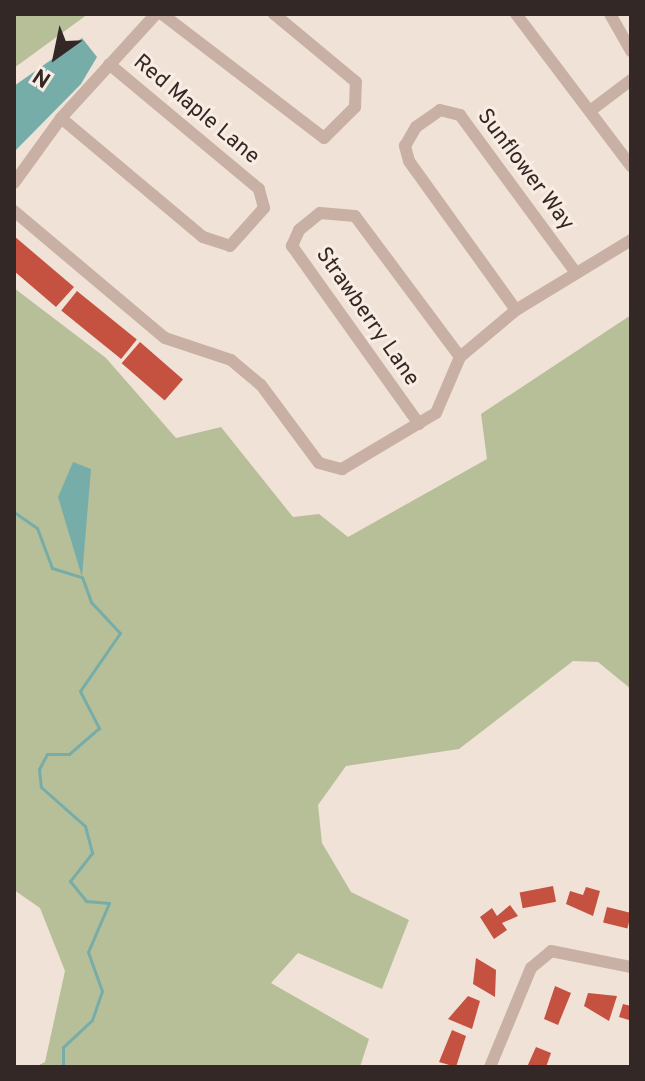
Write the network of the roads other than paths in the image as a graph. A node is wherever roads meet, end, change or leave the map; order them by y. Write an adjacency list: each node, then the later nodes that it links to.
1 (156, 14): 7 (street)
2 (162, 14): 3 (street)
3 (274, 14)
4 (516, 14): 9 (street)
5 (610, 14): 6 (street)
6 (631, 51)
7 (109, 64): 10 (street); 10 (street, Red Maple Lane)
8 (631, 80): 9 (street)
9 (590, 111): 11 (street)
10 (61, 118): 12 (street)
11 (631, 166)
12 (14, 183)
13 (14, 211): 18 (street)
14 (631, 240): 15 (street)
15 (576, 273): 16 (street); 16 (street, Sunflower Way)
16 (516, 310): 17 (street)
17 (460, 357): 18 (street); 18 (street, Strawberry Lane)
18 (419, 424)
19 (631, 967): 20 (street)
20 (490, 1067)

